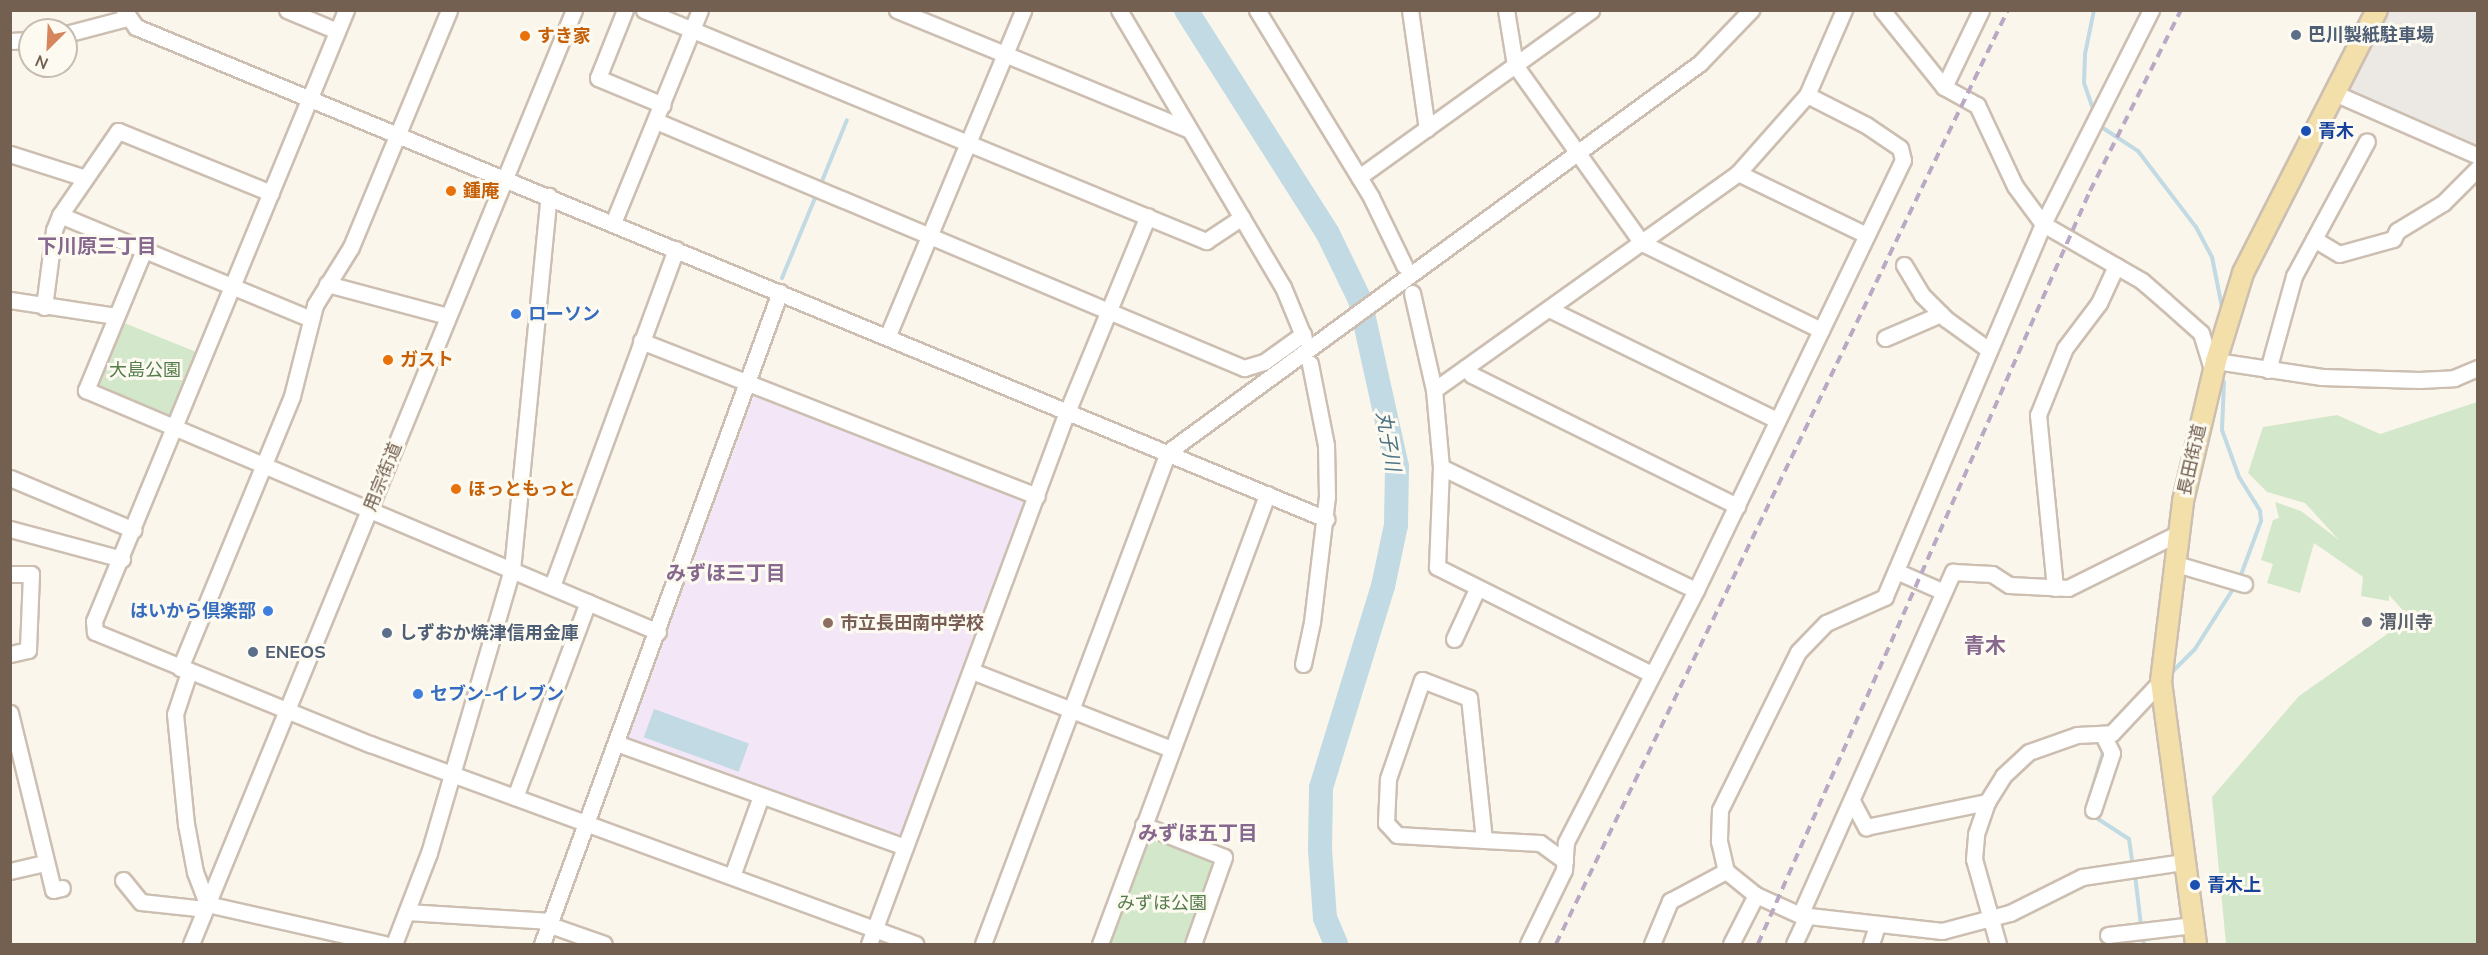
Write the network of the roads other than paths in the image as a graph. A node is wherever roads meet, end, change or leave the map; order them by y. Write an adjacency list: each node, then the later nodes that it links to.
1 (287, 10): 24 (street)
2 (346, 10): 24 (street)
3 (449, 10): 35 (street)
4 (574, 10): 43 (street, 用宗街道)
5 (625, 10): 31 (street)
6 (644, 10): 23 (street)
7 (700, 10): 23 (street)
8 (897, 10): 25 (street)
9 (1023, 10): 25 (street)
10 (1119, 10): 34 (street)
11 (1257, 10): 44 (street)
12 (1410, 10): 33 (street)
13 (1506, 10): 26 (street)
14 (1591, 10): 26 (street)
15 (1751, 10): 39 (street)
16 (1844, 10): 29 (street)
17 (1882, 10): 27 (street)
18 (1981, 10): 27 (street)
19 (2151, 10): 52 (street)
20 (2377, 10): 28 (main road, 長田街道)
21 (126, 14): 22 (street); 30 (street)
22 (78, 30)
23 (692, 30): 31 (street); 37 (street)
24 (337, 32): 30 (street)
25 (1005, 55): 34 (street); 37 (street)
26 (1515, 65): 33 (street); 39 (street)
27 (1944, 87): 52 (street)
28 (2334, 93): 40 (street); 80 (main road, 長田街道)
29 (1807, 95): 42 (street); 54 (street)
30 (309, 99): 35 (street); 46 (street)
31 (663, 105): 32 (street)
32 (657, 121): 51 (street); 53 (street)
33 (1427, 129): 44 (street)
34 (1189, 130): 50 (street)
35 (398, 135): 43 (street); 62 (street)
36 (2367, 141): 55 (street)
37 (969, 142): 49 (street); 53 (street)
38 (10, 154): 45 (street)
39 (1577, 155): 56 (street); 89 (street)
40 (2478, 156)
41 (2478, 168): 55 (street)
42 (1738, 173): 54 (street); 56 (street)
43 (504, 177): 47 (street); 72 (street, 用宗街道)
44 (1359, 177): 59 (street)
45 (86, 178): 46 (street); 48 (street)
46 (271, 193): 63 (street)
47 (549, 196): 51 (street); 103 (street)
48 (60, 215): 58 (street); 67 (street)
49 (1148, 216): 50 (street); 69 (street)
50 (1242, 217): 69 (street)
51 (614, 223): 57 (street)
52 (2043, 224): 61 (street); 78 (street)
53 (932, 234): 69 (street); 75 (street)
54 (1866, 235): 74 (street)
55 (2314, 239): 83 (street)
56 (1642, 243): 68 (street); 74 (street)
57 (676, 249): 64 (street); 77 (street)
58 (144, 250): 63 (street); 71 (street)
59 (1404, 265)
60 (1904, 265): 70 (street)
61 (2116, 266): 80 (street); 108 (street)
62 (327, 284): 72 (street); 73 (street)
63 (234, 287): 73 (street); 88 (street)
64 (780, 292): 75 (street); 84 (street)
65 (1412, 293): 85 (street)
66 (10, 300): 67 (street)
67 (44, 307): 71 (street)
68 (1550, 309): 81 (street); 87 (street)
69 (1108, 311): 86 (street)
70 (1941, 314): 76 (street); 78 (street)
71 (116, 316): 88 (street)
72 (447, 316): 96 (street, 用宗街道)
73 (311, 320): 90 (street)
74 (1821, 330): 87 (street)
75 (888, 335): 86 (street)
76 (1884, 338)
77 (641, 341): 84 (street); 107 (street)
78 (1989, 350): 104 (street)
79 (1310, 364): 97 (street)
80 (2215, 367): 83 (street); 100 (main road, 長田街道)
81 (1466, 368): 85 (street); 95 (street)
82 (2478, 368): 83 (street)
83 (2268, 370)
84 (748, 382): 94 (street); 113 (street)
85 (1434, 390): 91 (street)
86 (1068, 411): 89 (street); 94 (street)
87 (1777, 420): 95 (street)
88 (176, 429): 90 (street); 99 (street)
89 (1168, 452): 93 (street); 121 (street)
90 (264, 464): 96 (street); 117 (street)
91 (1441, 467): 109 (street); 110 (street)
92 (10, 478): 99 (street)
93 (1267, 494): 97 (street); 126 (street)
94 (1037, 496): 118 (street)
95 (1737, 506): 110 (street)
96 (370, 509): 103 (street); 122 (street, 用宗街道)
97 (1326, 519): 116 (street)
98 (10, 529): 101 (street)
99 (134, 531): 101 (street)
100 (2177, 534): 102 (main road, 長田街道); 108 (street)
101 (122, 559): 117 (street)
102 (2173, 563): 106 (street); 120 (main road, 長田街道)
103 (512, 570): 107 (street); 127 (street)
104 (1896, 571): 111 (street); 141 (street)
105 (10, 574): 115 (street)
106 (2238, 583)
107 (552, 586): 112 (street)
108 (2055, 588): 111 (street)
109 (1477, 589): 114 (street); 119 (street)
110 (1696, 590): 119 (street)
111 (1944, 592): 130 (street)
112 (588, 602): 113 (street); 129 (street)
113 (658, 632): 125 (street)
114 (1454, 639)
115 (10, 654)
116 (1303, 664)
117 (184, 670): 122 (street); 146 (street)
118 (972, 671): 121 (street); 136 (street)
119 (1652, 674): 137 (street)
120 (2161, 681): 124 (street); 139 (main road, 長田街道)
121 (1072, 711): 126 (street); 162 (street)
122 (288, 712): 127 (street); 146 (street, 用宗街道)
123 (10, 713): 138 (street)
124 (2103, 735): 131 (street); 132 (street)
125 (616, 743): 128 (street); 133 (street)
126 (1171, 749): 134 (street)
127 (451, 774): 129 (street); 147 (street)
128 (761, 796): 136 (street); 142 (street)
129 (515, 797): 133 (street)
130 (1852, 801): 131 (street); 148 (street)
131 (1987, 802): 149 (street)
132 (2094, 810)
133 (586, 823): 142 (street); 150 (street)
134 (1143, 825): 163 (street); 164 (street)
135 (1484, 840): 135 (street); 137 (street)
136 (905, 847): 152 (street)
137 (1565, 861): 165 (street)
138 (46, 862): 140 (street); 144 (street)
139 (2184, 862): 149 (street); 154 (main road, 長田街道)
140 (10, 871)
141 (1726, 871): 145 (street); 166 (street)
142 (732, 876): 152 (street)
143 (123, 880): 146 (street)
144 (62, 888)
145 (1756, 896): 148 (street); 167 (street)
146 (206, 907): 155 (street, 用宗街道); 156 (street)
147 (407, 912): 150 (street); 157 (street)
148 (1803, 916): 151 (street); 168 (street)
149 (1988, 920): 151 (street); 170 (street)
150 (550, 923): 158 (street); 159 (street)
151 (1877, 925): 169 (street)
152 (875, 930): 160 (street); 161 (street)
153 (2108, 935): 154 (street)
154 (2195, 935)
155 (191, 945)
156 (385, 945)
157 (394, 945)
158 (542, 945)
159 (604, 945)
160 (869, 945)
161 (915, 945)
162 (983, 945)
163 (1100, 945)
164 (1193, 945)
165 (1528, 945)
166 (1652, 945)
167 (1731, 945)
168 (1794, 945)
169 (1871, 945)
170 (1998, 945)

